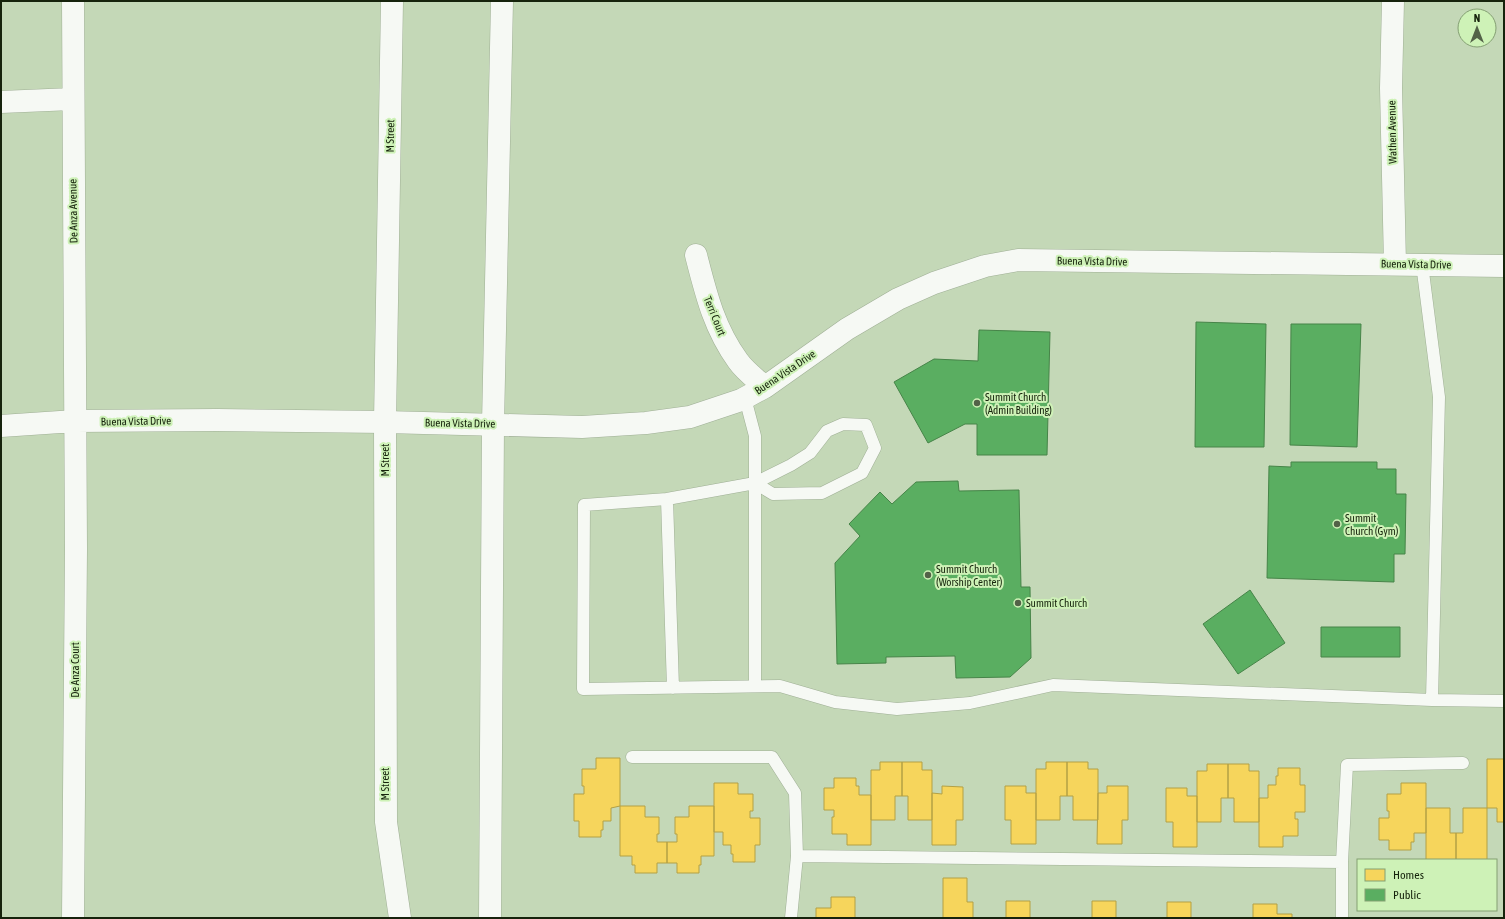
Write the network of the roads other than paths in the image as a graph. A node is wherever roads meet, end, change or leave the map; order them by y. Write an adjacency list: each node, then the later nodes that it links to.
1 (73, 1): 5 (street, De Anza Avenue)
2 (392, 1): 14 (street, M Street)
3 (502, 1): 15 (street)
4 (1392, 1): 8 (street, Wathen Avenue)
5 (72, 99): 6 (street); 13 (street, De Anza Avenue)
6 (1, 102)
7 (696, 255): 11 (street, Terri Court)
8 (1396, 264): 9 (street, Buena Vista Drive); 11 (street, Buena Vista Drive)
9 (1422, 264): 10 (street, Buena Vista Drive); 21 (lane)
10 (1504, 266)
11 (765, 387): 12 (street, Buena Vista Drive)
12 (745, 398): 15 (street, Buena Vista Drive); 17 (lane)
13 (75, 421): 14 (street, Buena Vista Drive); 16 (street, Buena Vista Drive); 27 (street, De Anza Court)
14 (385, 422): 15 (street, Buena Vista Drive); 28 (street, M Street)
15 (492, 424): 29 (street)
16 (1, 426)
17 (755, 483): 17 (lane); 18 (lane); 19 (lane)
18 (667, 499): 20 (lane); 20 (lane)
19 (755, 686): 20 (lane); 21 (lane)
20 (673, 688)
21 (1432, 700): 22 (lane)
22 (1504, 701)
23 (632, 757): 25 (lane)
24 (1463, 763): 26 (lane)
25 (797, 856): 26 (lane); 30 (lane)
26 (1342, 862): 31 (lane)
27 (73, 918)
28 (400, 918)
29 (490, 918)
30 (790, 918)
31 (1342, 918)

